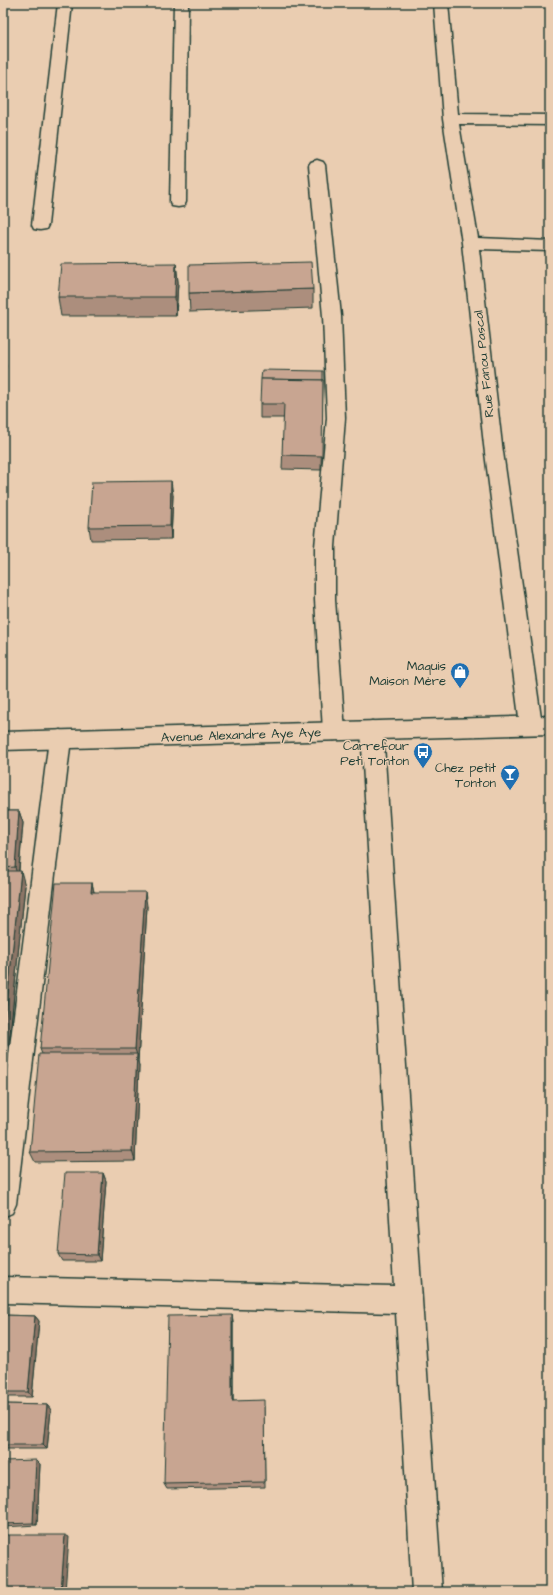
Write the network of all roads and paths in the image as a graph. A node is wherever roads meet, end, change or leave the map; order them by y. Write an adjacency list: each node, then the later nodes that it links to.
1 (65, 3): 8 (street)
2 (181, 3): 7 (street)
3 (441, 3): 4 (street, Rue Fanou Pascal)
4 (451, 119): 5 (street); 9 (street, Rue Fanou Pascal)
5 (550, 120)
6 (317, 165): 13 (street)
7 (178, 202)
8 (40, 225)
9 (470, 243): 10 (street); 11 (street, Rue Fanou Pascal)
10 (550, 246)
11 (541, 725): 12 (street, Avenue Alexandre Aye Aye)
12 (372, 730): 13 (street, Avenue Alexandre Aye Aye); 18 (street)
13 (334, 731): 14 (street, Avenue Alexandre Aye Aye)
14 (60, 739): 15 (street, Avenue Alexandre Aye Aye); 16 (street)
15 (3, 741)
16 (3, 1204)
17 (3, 1290): 18 (street)
18 (409, 1300): 19 (street)
19 (427, 1592)

